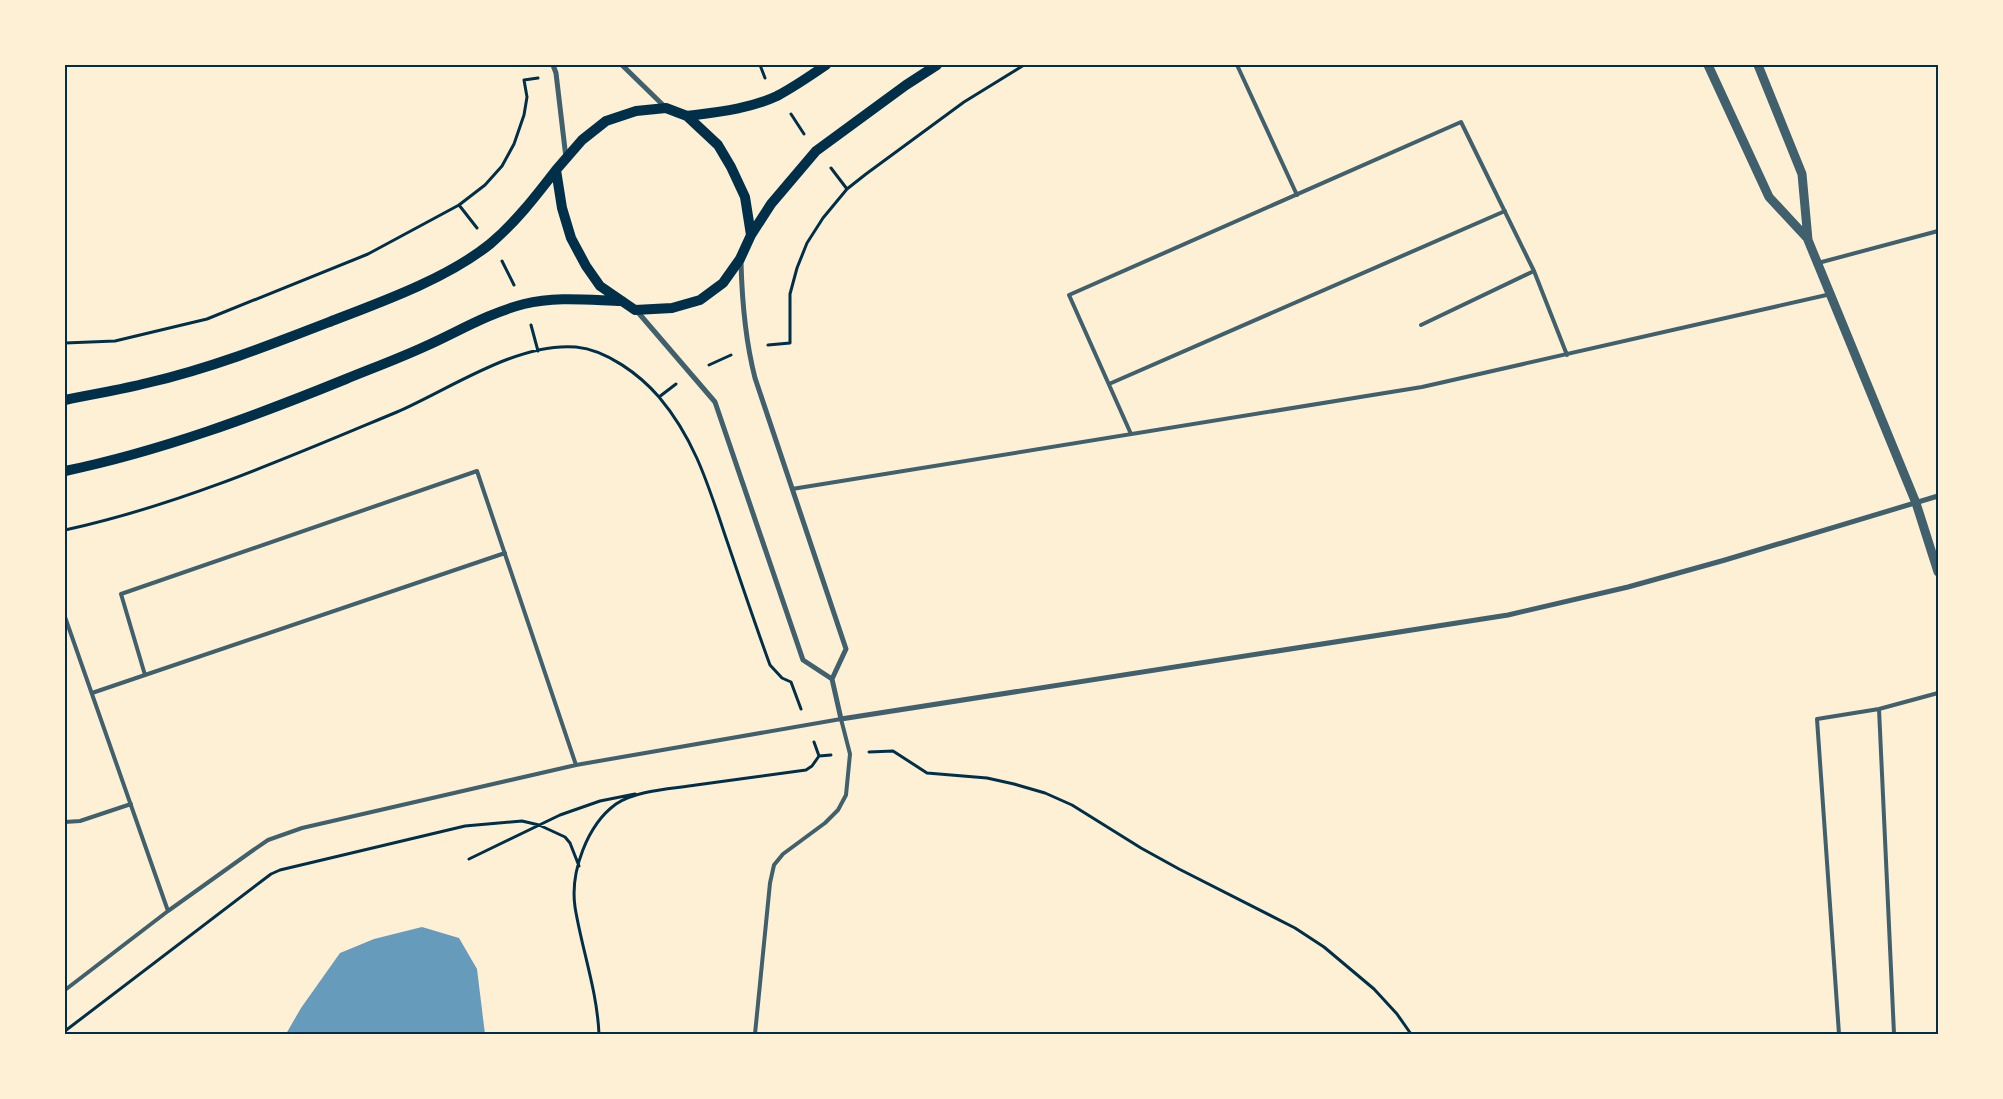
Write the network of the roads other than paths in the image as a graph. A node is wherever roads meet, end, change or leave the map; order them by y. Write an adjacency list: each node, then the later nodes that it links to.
1 (553, 65): 10 (street)
2 (622, 65): 8 (street)
3 (826, 65): 9 (main road)
4 (937, 65): 15 (main road)
5 (1237, 65): 12 (lane)
6 (1708, 65): 16 (street)
7 (1758, 65): 16 (street)
8 (666, 108): 9 (main road); 10 (main road)
9 (687, 116): 15 (main road)
10 (566, 158): 11 (main road)
11 (556, 170): 21 (main road); 26 (main road)
12 (1297, 195): 13 (lane); 25 (lane)
13 (1505, 211): 19 (lane); 25 (lane)
14 (1938, 231): 18 (lane)
15 (751, 235): 17 (main road)
16 (1808, 240): 18 (street)
17 (740, 259): 22 (main road); 29 (street)
18 (1818, 263): 20 (street)
19 (1534, 271): 23 (lane); 24 (lane)
20 (1830, 294): 24 (lane); 31 (street)
21 (622, 301): 22 (main road); 28 (main road)
22 (635, 310): 36 (street)
23 (1421, 326)
24 (1567, 355): 27 (lane)
25 (1109, 384): 27 (lane)
26 (65, 400)
27 (1131, 434): 29 (lane)
28 (65, 471)
29 (792, 488): 36 (street)
30 (1938, 496): 31 (street)
31 (1916, 503): 33 (street); 40 (street)
32 (505, 553): 35 (lane); 35 (lane); 41 (lane)
33 (1938, 572)
34 (65, 617): 37 (lane)
35 (144, 675): 37 (lane)
36 (832, 679): 40 (street)
37 (92, 693): 42 (lane)
38 (1938, 693): 39 (lane)
39 (1879, 709): 47 (lane); 48 (lane)
40 (842, 720): 41 (lane); 46 (lane)
41 (576, 765): 44 (lane)
42 (131, 804): 43 (lane); 44 (lane)
43 (65, 822)
44 (168, 911): 45 (lane)
45 (65, 990)
46 (755, 1034)
47 (1839, 1034)
48 (1894, 1034)

